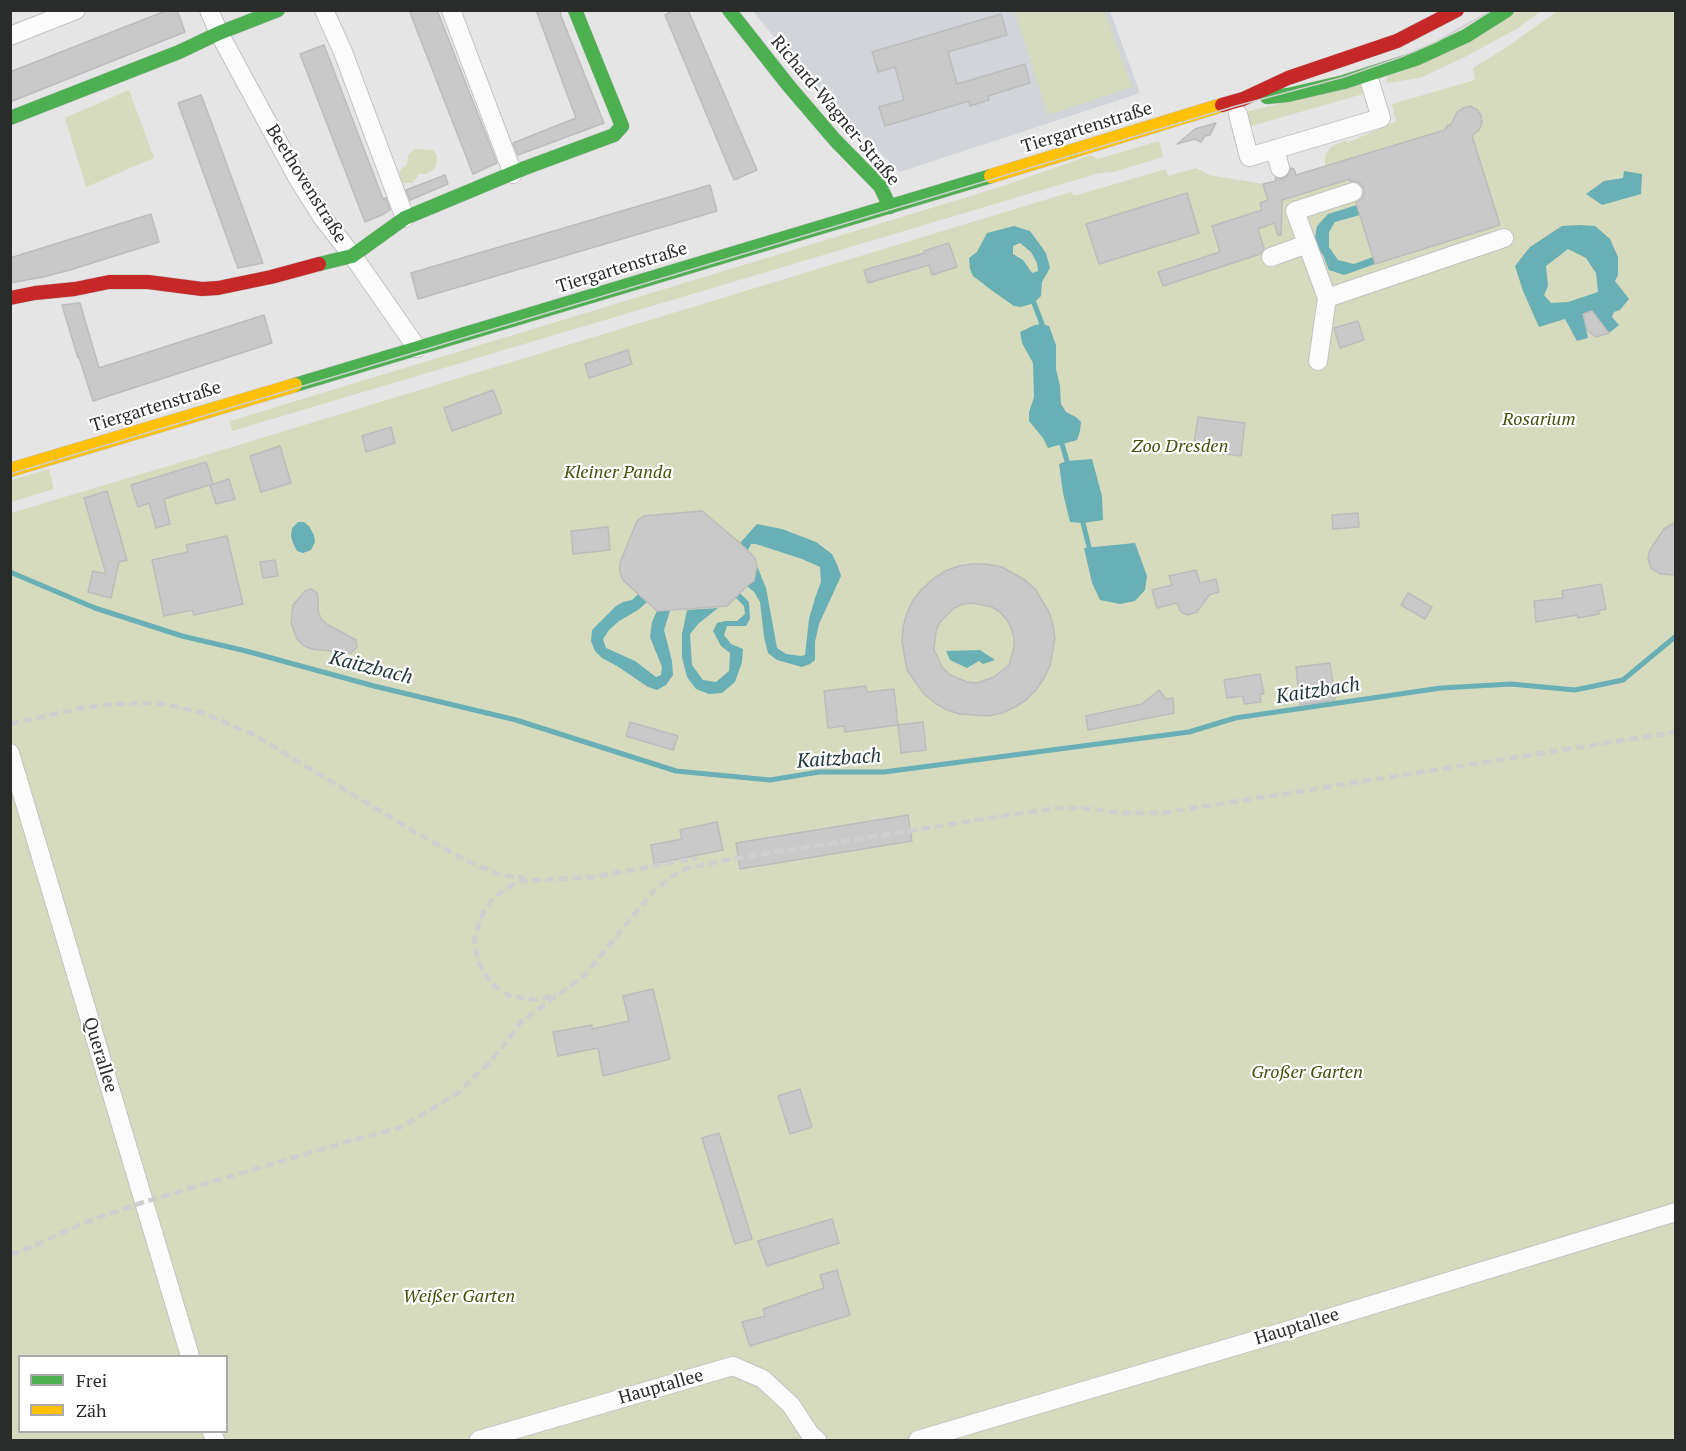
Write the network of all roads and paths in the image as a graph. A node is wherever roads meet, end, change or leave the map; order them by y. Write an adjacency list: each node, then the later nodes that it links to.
1 (76, 10): 11 (street)
2 (209, 10): 10 (street, Beethovenstraße)
3 (278, 10): 10 (main road)
4 (324, 10): 20 (street)
5 (451, 10): 17 (street)
6 (575, 10): 17 (main road)
7 (729, 10): 19 (main road, Richard-Wagner-Straße)
8 (1457, 10): 13 (main road, Tiergartenstraße)
9 (1507, 10): 12 (main road, Tiergartenstraße)
10 (219, 33): 14 (main road); 23 (street, Beethovenstraße)
11 (10, 36)
12 (1368, 76): 13 (main road, Tiergartenstraße); 15 (street)
13 (1240, 106): 15 (street); 19 (main road, Tiergartenstraße)
14 (10, 118)
15 (1275, 149): 16 (street)
16 (1280, 168)
17 (513, 174): 20 (main road)
18 (1353, 192): 22 (street)
19 (890, 207): 27 (main road, Tiergartenstraße)
20 (405, 218): 23 (main road)
21 (1504, 238): 26 (street)
22 (1307, 244): 24 (street); 26 (street)
23 (352, 256): 25 (main road); 27 (street, Beethovenstraße)
24 (1271, 257)
25 (10, 298)
26 (1327, 298): 28 (street)
27 (417, 348): 29 (main road, Tiergartenstraße)
28 (1318, 361)
29 (10, 470)
30 (10, 753): 32 (street, Querallee)
31 (1676, 1212): 35 (street, Hauptallee)
32 (190, 1355)
33 (479, 1440): 34 (street, Hauptallee)
34 (817, 1440)
35 (918, 1440)

